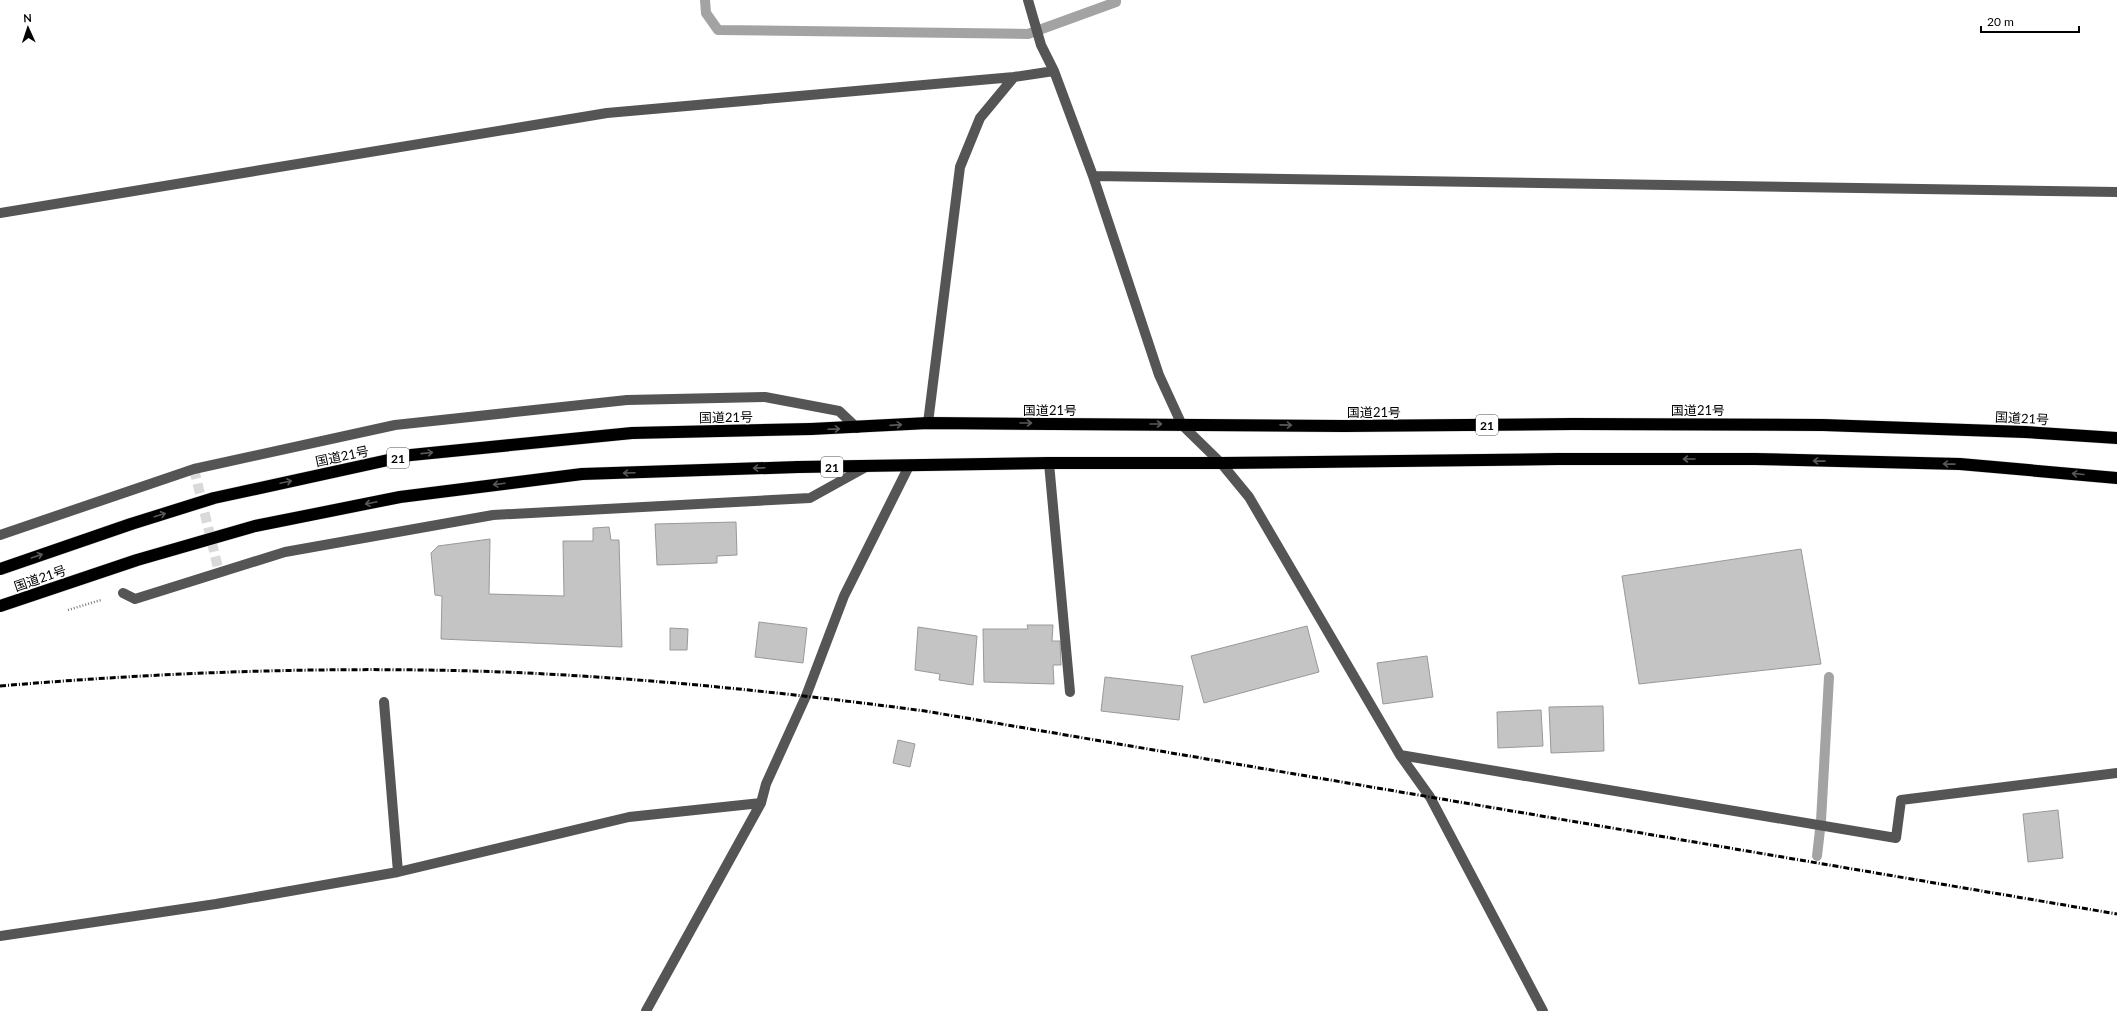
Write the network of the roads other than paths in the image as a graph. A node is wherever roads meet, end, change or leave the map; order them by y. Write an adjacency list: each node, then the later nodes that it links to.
1 (1028, 0): 2 (street)
2 (1054, 71): 3 (street); 4 (street)
3 (1014, 77): 6 (street); 7 (street)
4 (1093, 176): 5 (street); 8 (street)
5 (2117, 192)
6 (0, 213)
7 (928, 423): 8 (highway, 国道21号 / 21, one-way to 8); 9 (highway, 国道21号 / 21, one-way to 7)
8 (1182, 425): 10 (highway, 国道21号 / 21, one-way to 10); 12 (street)
9 (857, 428): 16 (street); 17 (highway, 国道21号 / 21, one-way to 9, bridge)
10 (2117, 438)
11 (1049, 463): 12 (highway, 国道21号 / 21); 13 (highway, 国道21号 / 21); 20 (street)
12 (1221, 463): 15 (highway, 国道21号 / 21, one-way to 12); 22 (street)
13 (909, 466): 14 (highway, 国道21号 / 21); 24 (street)
14 (866, 468): 18 (street); 19 (highway, 国道21号 / 21, one-way to 19, bridge)
15 (2117, 478)
16 (0, 535)
17 (0, 569)
18 (123, 593)
19 (0, 606)
20 (1070, 692)
21 (384, 702): 25 (street)
22 (1400, 755): 23 (street); 28 (street)
23 (2117, 773)
24 (761, 803): 25 (street); 27 (street)
25 (398, 872): 26 (street)
26 (0, 936)
27 (646, 1011)
28 (1543, 1011)

